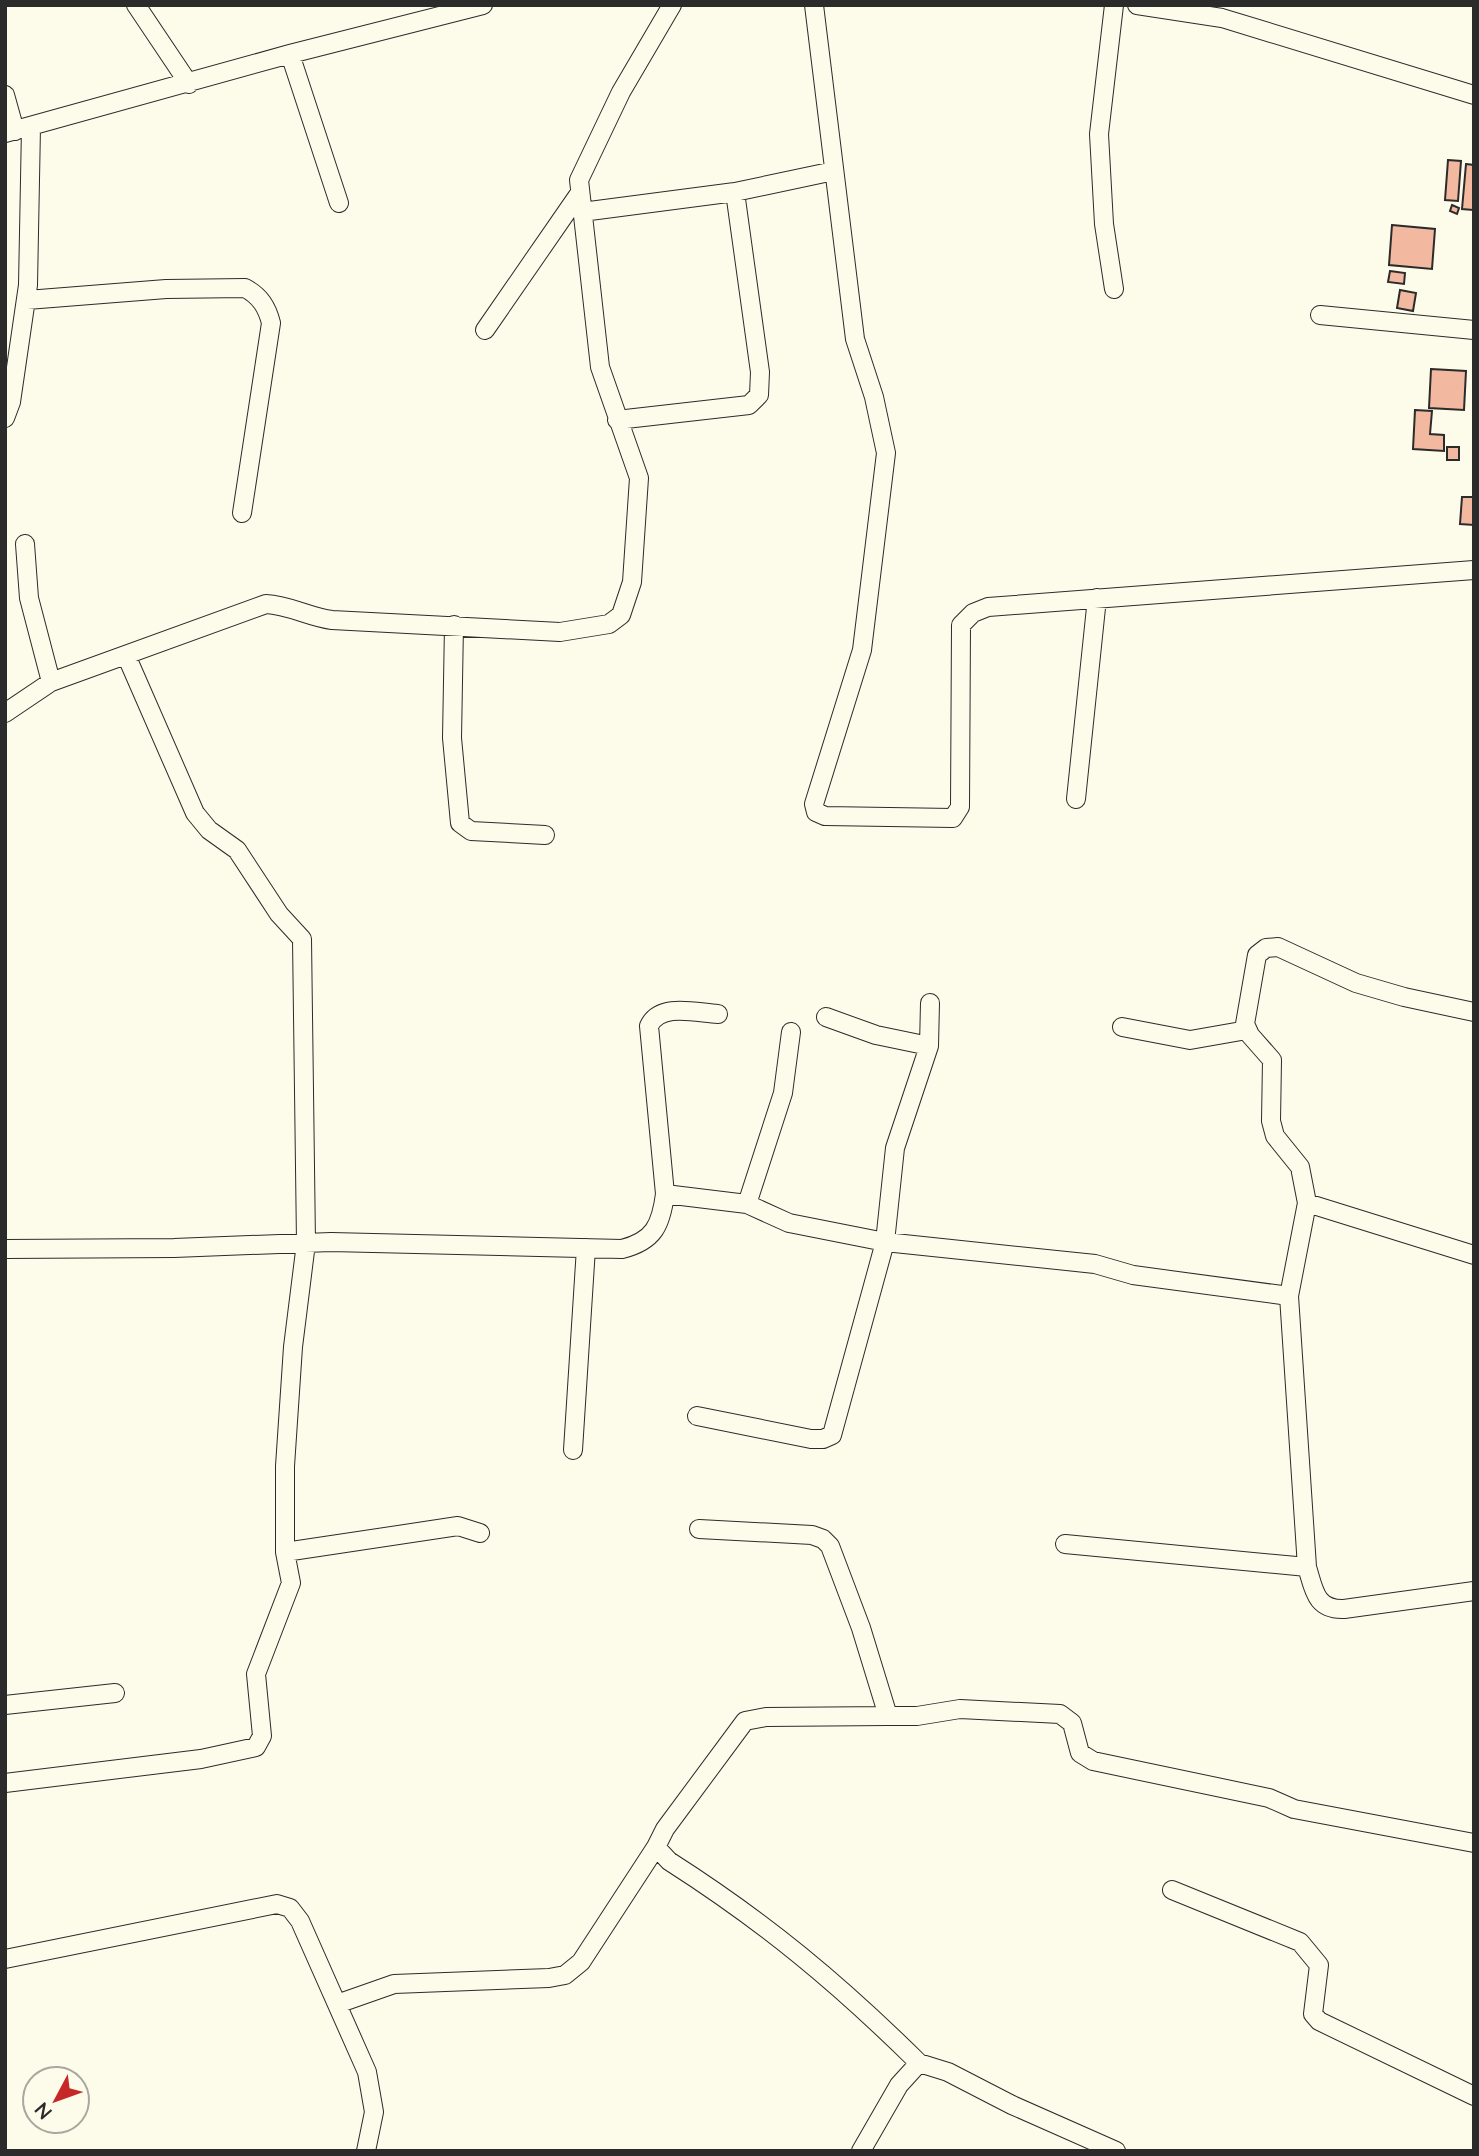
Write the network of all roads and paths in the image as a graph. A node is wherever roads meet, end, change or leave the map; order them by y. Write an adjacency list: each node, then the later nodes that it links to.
1 (136, 5): 8 (street)
2 (482, 5): 7 (street)
3 (672, 5): 15 (street)
4 (814, 5): 12 (street)
5 (1114, 5): 16 (street)
6 (1138, 5): 9 (street)
7 (290, 54): 8 (street); 14 (street)
8 (188, 84): 11 (street)
9 (1474, 94)
10 (5, 95): 11 (street)
11 (17, 130): 17 (street)
12 (834, 171): 13 (street); 26 (street)
13 (735, 192): 15 (street); 22 (street)
14 (339, 203)
15 (581, 203): 19 (street); 22 (street)
16 (1114, 289)
17 (27, 300): 21 (street); 23 (street)
18 (1320, 315): 20 (street)
19 (485, 330)
20 (1474, 330)
21 (5, 418)
22 (617, 420): 27 (street)
23 (242, 513)
24 (25, 544): 29 (street)
25 (1474, 570): 26 (street)
26 (1097, 598): 31 (street)
27 (454, 625): 28 (street); 32 (street)
28 (126, 656): 29 (street); 45 (street)
29 (51, 682): 30 (street)
30 (5, 712)
31 (1076, 799)
32 (545, 835)
33 (930, 1003): 40 (street)
34 (1474, 1012): 38 (street)
35 (718, 1014): 41 (street)
36 (826, 1017): 40 (street)
37 (1122, 1027): 38 (street)
38 (1247, 1030): 42 (street)
39 (791, 1032): 43 (street)
40 (929, 1046): 44 (street)
41 (665, 1195): 43 (street); 46 (street)
42 (1307, 1203): 48 (street); 49 (street)
43 (747, 1204): 44 (street)
44 (885, 1242): 49 (street); 50 (street)
45 (306, 1243): 46 (street); 47 (street); 55 (street)
46 (586, 1248): 51 (street)
47 (5, 1249)
48 (1474, 1255)
49 (1289, 1296): 56 (street)
50 (697, 1416)
51 (573, 1450)
52 (699, 1529): 60 (street)
53 (480, 1533): 55 (street)
54 (1065, 1544): 56 (street)
55 (285, 1552): 61 (street)
56 (1307, 1567): 57 (street)
57 (1474, 1591)
58 (115, 1693): 59 (street)
59 (5, 1705)
60 (888, 1716): 62 (street); 63 (street)
61 (5, 1783)
62 (1474, 1843)
63 (656, 1847): 66 (street); 67 (street)
64 (1172, 1890): 68 (street)
65 (5, 1959): 66 (street)
66 (337, 2004): 69 (street)
67 (919, 2063): 70 (street); 71 (street)
68 (1474, 2096)
69 (366, 2151)
70 (861, 2151)
71 (1116, 2151)

